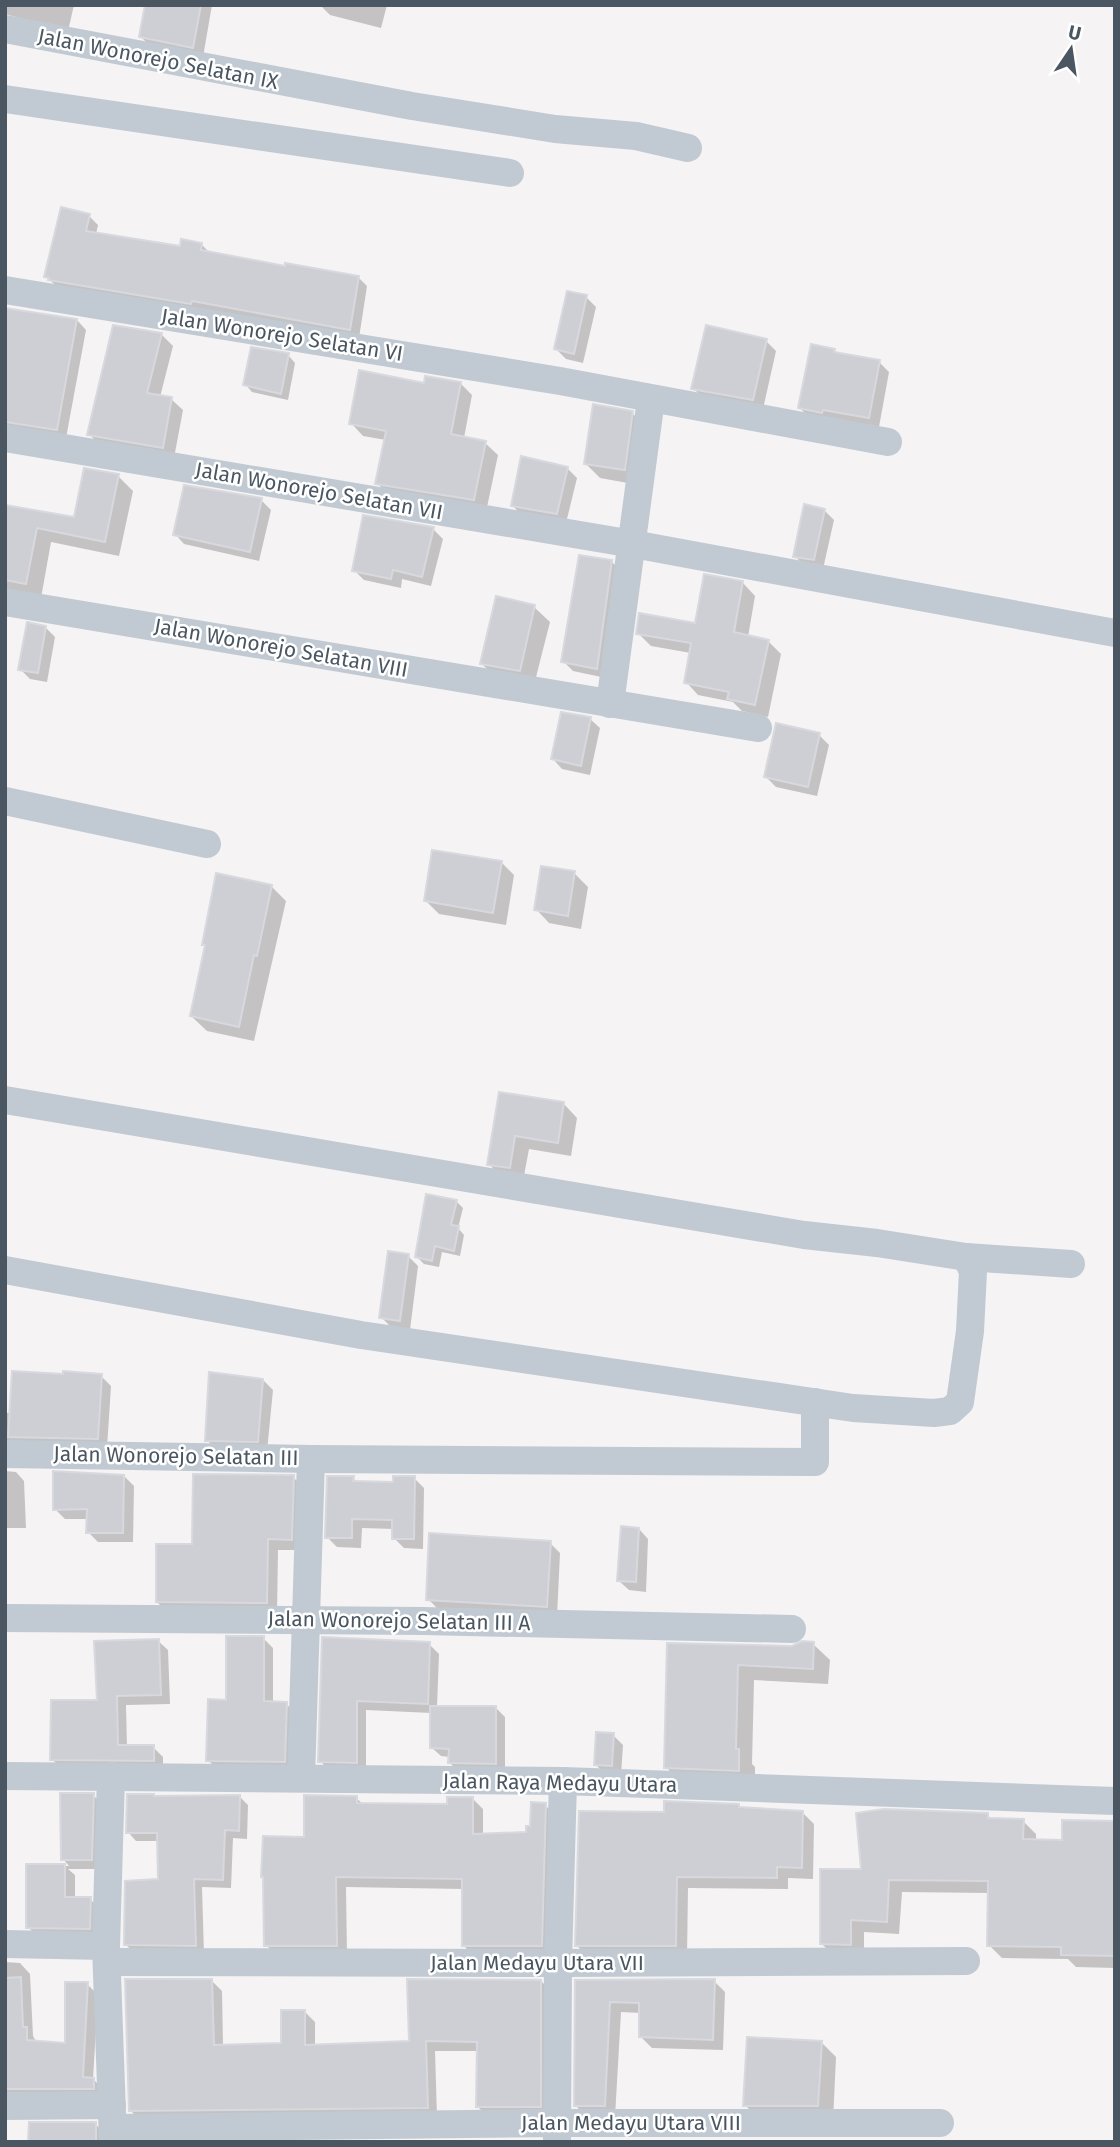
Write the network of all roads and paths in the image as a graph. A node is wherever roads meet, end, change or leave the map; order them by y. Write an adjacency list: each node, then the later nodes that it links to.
1 (5, 29): 3 (street, Jalan Wonorejo Selatan IX)
2 (5, 99): 4 (street)
3 (688, 148)
4 (510, 173)
5 (5, 290): 6 (street, Jalan Wonorejo Selatan VI)
6 (651, 399): 8 (street, Jalan Wonorejo Selatan VI); 9 (street)
7 (5, 438): 9 (street, Jalan Wonorejo Selatan VII)
8 (888, 442)
9 (632, 544): 11 (street, Jalan Wonorejo Selatan VII); 12 (street)
10 (5, 601): 12 (street, Jalan Wonorejo Selatan VIII)
11 (1115, 633)
12 (610, 704): 13 (street, Jalan Wonorejo Selatan VIII)
13 (758, 728)
14 (5, 801): 15 (street)
15 (207, 844)
16 (5, 1100): 17 (street)
17 (966, 1257): 18 (street); 20 (street)
18 (1071, 1264)
19 (5, 1270): 20 (street)
20 (815, 1402): 22 (street)
21 (5, 1454): 22 (street, Jalan Wonorejo Selatan III)
22 (311, 1459): 24 (street, Jalan Wonorejo Selatan III)
23 (5, 1618): 24 (street, Jalan Wonorejo Selatan III A)
24 (307, 1620): 25 (street, Jalan Wonorejo Selatan III A); 28 (street, Jalan Wonorejo Selatan III)
25 (792, 1629)
26 (5, 1776): 27 (street, Jalan Raya Medayu Utara)
27 (111, 1776): 28 (street, Jalan Raya Medayu Utara); 32 (street)
28 (302, 1778): 29 (street, Jalan Raya Medayu Utara)
29 (564, 1781): 30 (street, Jalan Raya Medayu Utara); 34 (street)
30 (1115, 1801)
31 (5, 1944): 32 (street, Jalan Medayu Utara VII)
32 (107, 1954): 34 (street, Jalan Medayu Utara VII); 37 (street)
33 (966, 1961): 34 (street, Jalan Medayu Utara VII)
34 (558, 1963): 38 (street)
35 (5, 2106): 37 (street, Jalan Medayu Utara VIII)
36 (940, 2123): 38 (street, Jalan Medayu Utara VIII)
37 (113, 2125): 38 (street, Jalan Medayu Utara VIII)
38 (557, 2132)

